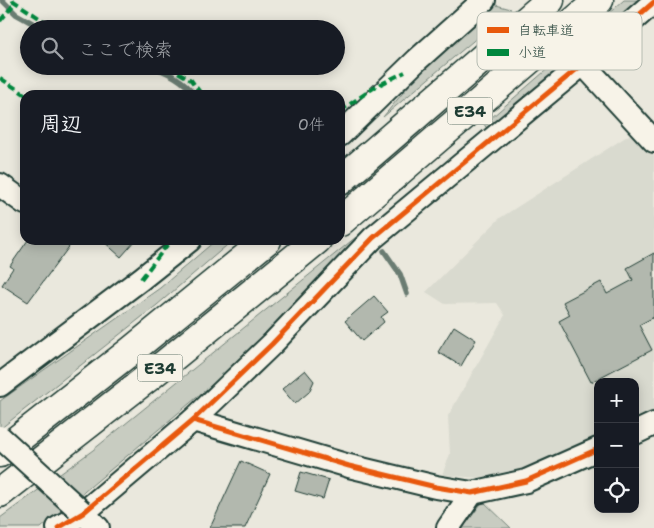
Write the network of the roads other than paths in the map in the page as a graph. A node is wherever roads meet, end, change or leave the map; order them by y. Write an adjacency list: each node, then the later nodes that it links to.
1 (484, 0): 12 (street)
2 (550, 0): 5 (highway, E34)
3 (599, 0): 6 (highway, E34)
4 (654, 2): 7 (street)
5 (536, 12)
6 (585, 12)
7 (641, 12)
8 (477, 63): 14 (highway, E34)
9 (517, 70): 17 (highway, E34)
10 (567, 70): 22 (street)
11 (590, 70): 13 (street)
12 (345, 130)
13 (654, 141)
14 (345, 177)
15 (0, 185): 16 (street)
16 (20, 199)
17 (345, 218)
18 (184, 245): 21 (street)
19 (261, 245): 27 (highway, E34)
20 (311, 245): 28 (highway, E34)
21 (0, 385)
22 (193, 420): 29 (street); 30 (street)
23 (654, 424): 24 (street)
24 (639, 431)
25 (0, 437): 30 (street, bridge)
26 (594, 452): 29 (street)
27 (0, 453)
28 (0, 493)
29 (472, 493): 32 (street)
30 (90, 520): 31 (street)
31 (58, 528)
32 (448, 528)

